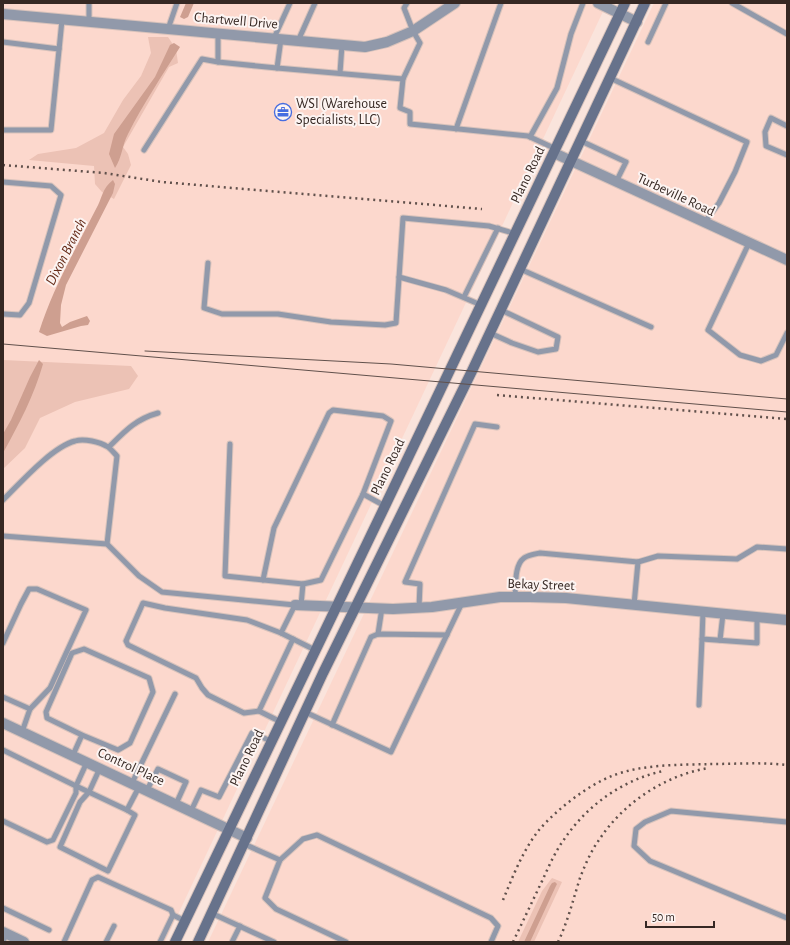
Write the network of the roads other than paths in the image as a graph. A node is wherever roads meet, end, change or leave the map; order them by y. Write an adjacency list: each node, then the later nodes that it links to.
1 (89, 3): 17 (lane)
2 (177, 3): 19 (lane)
3 (290, 3): 23 (lane)
4 (315, 3): 24 (lane)
5 (407, 3): 20 (lane)
6 (455, 3): 20 (street, Chartwell Drive)
7 (501, 3): 35 (lane)
8 (583, 3): 37 (lane)
9 (598, 3): 15 (street)
10 (625, 3): 15 (main road, Plano Road)
11 (645, 3): 18 (main road)
12 (666, 3): 26 (lane)
13 (732, 3): 22 (lane)
14 (3, 14): 16 (street, Chartwell Drive)
15 (620, 14): 18 (street); 40 (main road, Plano Road)
16 (62, 20): 17 (street, Chartwell Drive); 28 (lane)
17 (89, 22): 19 (street, Chartwell Drive)
18 (637, 22): 32 (main road)
19 (168, 29): 21 (street, Chartwell Drive)
20 (413, 31): 27 (street, Chartwell Drive); 33 (lane)
21 (218, 34): 23 (street, Chartwell Drive); 29 (lane)
22 (787, 34)
23 (277, 39): 24 (street, Chartwell Drive); 30 (lane)
24 (298, 41): 27 (street, Chartwell Drive)
25 (3, 42): 28 (lane)
26 (648, 42)
27 (342, 45): 31 (lane)
28 (59, 49): 36 (lane)
29 (218, 62): 30 (lane); 39 (lane)
30 (276, 68): 31 (lane)
31 (340, 73): 33 (lane)
32 (610, 78): 38 (main road); 45 (lane)
33 (403, 79): 35 (lane)
34 (787, 126): 41 (lane)
35 (456, 129): 37 (lane)
36 (3, 130)
37 (530, 137): 40 (lane)
38 (581, 141): 42 (main road); 44 (lane)
39 (144, 150)
40 (555, 151): 42 (street, Turbeville Road); 47 (main road, Plano Road)
41 (787, 155)
42 (571, 162): 44 (street, Turbeville Road); 51 (main road)
43 (3, 182): 56 (lane)
44 (616, 182): 45 (street, Turbeville Road)
45 (704, 223): 48 (street, Turbeville Road)
46 (498, 228): 47 (lane); 52 (lane); 53 (lane)
47 (516, 234): 54 (main road, Plano Road)
48 (749, 243): 49 (street, Turbeville Road); 58 (lane)
49 (787, 260)
50 (208, 263): 52 (lane)
51 (520, 269): 55 (main road); 57 (lane)
52 (399, 277): 53 (lane)
53 (464, 297): 54 (lane)
54 (482, 305): 66 (main road, Plano Road)
55 (501, 310): 59 (main road); 59 (lane)
56 (3, 314)
57 (651, 327)
58 (787, 332)
59 (490, 333): 78 (main road)
60 (158, 413): 63 (lane)
61 (497, 427): 80 (lane)
62 (230, 444): 71 (lane)
63 (109, 447): 65 (lane); 68 (lane)
64 (363, 494): 66 (lane); 71 (lane); 72 (lane)
65 (3, 500)
66 (385, 506): 77 (main road, Plano Road)
67 (3, 536): 68 (lane)
68 (107, 544): 75 (lane)
69 (787, 549): 70 (lane)
70 (638, 562): 73 (lane); 76 (lane)
71 (263, 580): 72 (lane)
72 (303, 584): 75 (lane)
73 (515, 597): 74 (street, Bekay Street); 76 (street, Bekay Street)
74 (462, 603): 80 (street, Bekay Street); 87 (lane)
75 (298, 605): 77 (street, Bekay Street); 85 (lane)
76 (634, 605): 81 (street, Bekay Street)
77 (337, 607): 78 (street, Bekay Street); 92 (main road, Plano Road)
78 (356, 607): 79 (street, Bekay Street); 98 (main road)
79 (382, 608): 80 (street, Bekay Street); 86 (lane)
80 (419, 608)
81 (703, 612): 82 (street, Bekay Street); 88 (lane)
82 (723, 614): 83 (street, Bekay Street); 90 (lane)
83 (757, 617): 84 (street, Bekay Street); 90 (lane)
84 (787, 620)
85 (281, 633): 89 (lane); 97 (lane)
86 (378, 634): 87 (lane); 101 (lane)
87 (447, 635): 101 (lane)
88 (702, 638): 90 (lane); 95 (lane)
89 (293, 639): 92 (lane); 97 (lane)
90 (720, 640)
91 (3, 643): 96 (lane)
92 (316, 650): 99 (main road, Plano Road)
93 (175, 694): 110 (lane)
94 (3, 697): 96 (lane)
95 (699, 705)
96 (30, 708): 102 (lane)
97 (259, 712): 99 (lane)
98 (305, 712): 101 (lane); 118 (main road)
99 (281, 722): 104 (main road, Plano Road)
100 (3, 723): 102 (street, Control Place)
101 (332, 725)
102 (22, 732): 106 (street, Control Place)
103 (82, 735): 103 (lane); 106 (lane)
104 (271, 741): 114 (lane); 117 (main road, Plano Road)
105 (3, 750): 109 (lane)
106 (73, 755): 107 (street, Control Place)
107 (87, 762): 108 (street, Control Place); 109 (lane)
108 (100, 768): 110 (street, Control Place); 111 (lane)
109 (76, 786): 111 (lane); 115 (lane)
110 (140, 787): 112 (street, Control Place); 112 (lane); 113 (lane)
111 (89, 792): 113 (lane); 113 (lane)
112 (176, 804): 114 (street, Control Place)
113 (127, 810)
114 (191, 811): 117 (street, Control Place)
115 (3, 821)
116 (787, 822): 123 (lane)
117 (229, 829): 118 (street, Control Place); 124 (main road, Plano Road)
118 (246, 841): 119 (lane); 121 (main road)
119 (280, 860): 137 (lane); 138 (lane)
120 (3, 909): 127 (lane)
121 (211, 913): 126 (lane); 134 (main road)
122 (173, 915): 124 (lane); 130 (lane); 132 (lane)
123 (787, 918)
124 (185, 921): 133 (main road, Plano Road)
125 (114, 926): 131 (lane)
126 (240, 926): 135 (lane); 136 (lane)
127 (49, 930)
128 (4, 936): 129 (street)
129 (24, 942)
130 (64, 942)
131 (106, 942)
132 (160, 942)
133 (175, 942)
134 (198, 942)
135 (232, 942)
136 (274, 942)
137 (346, 942)
138 (491, 942)

